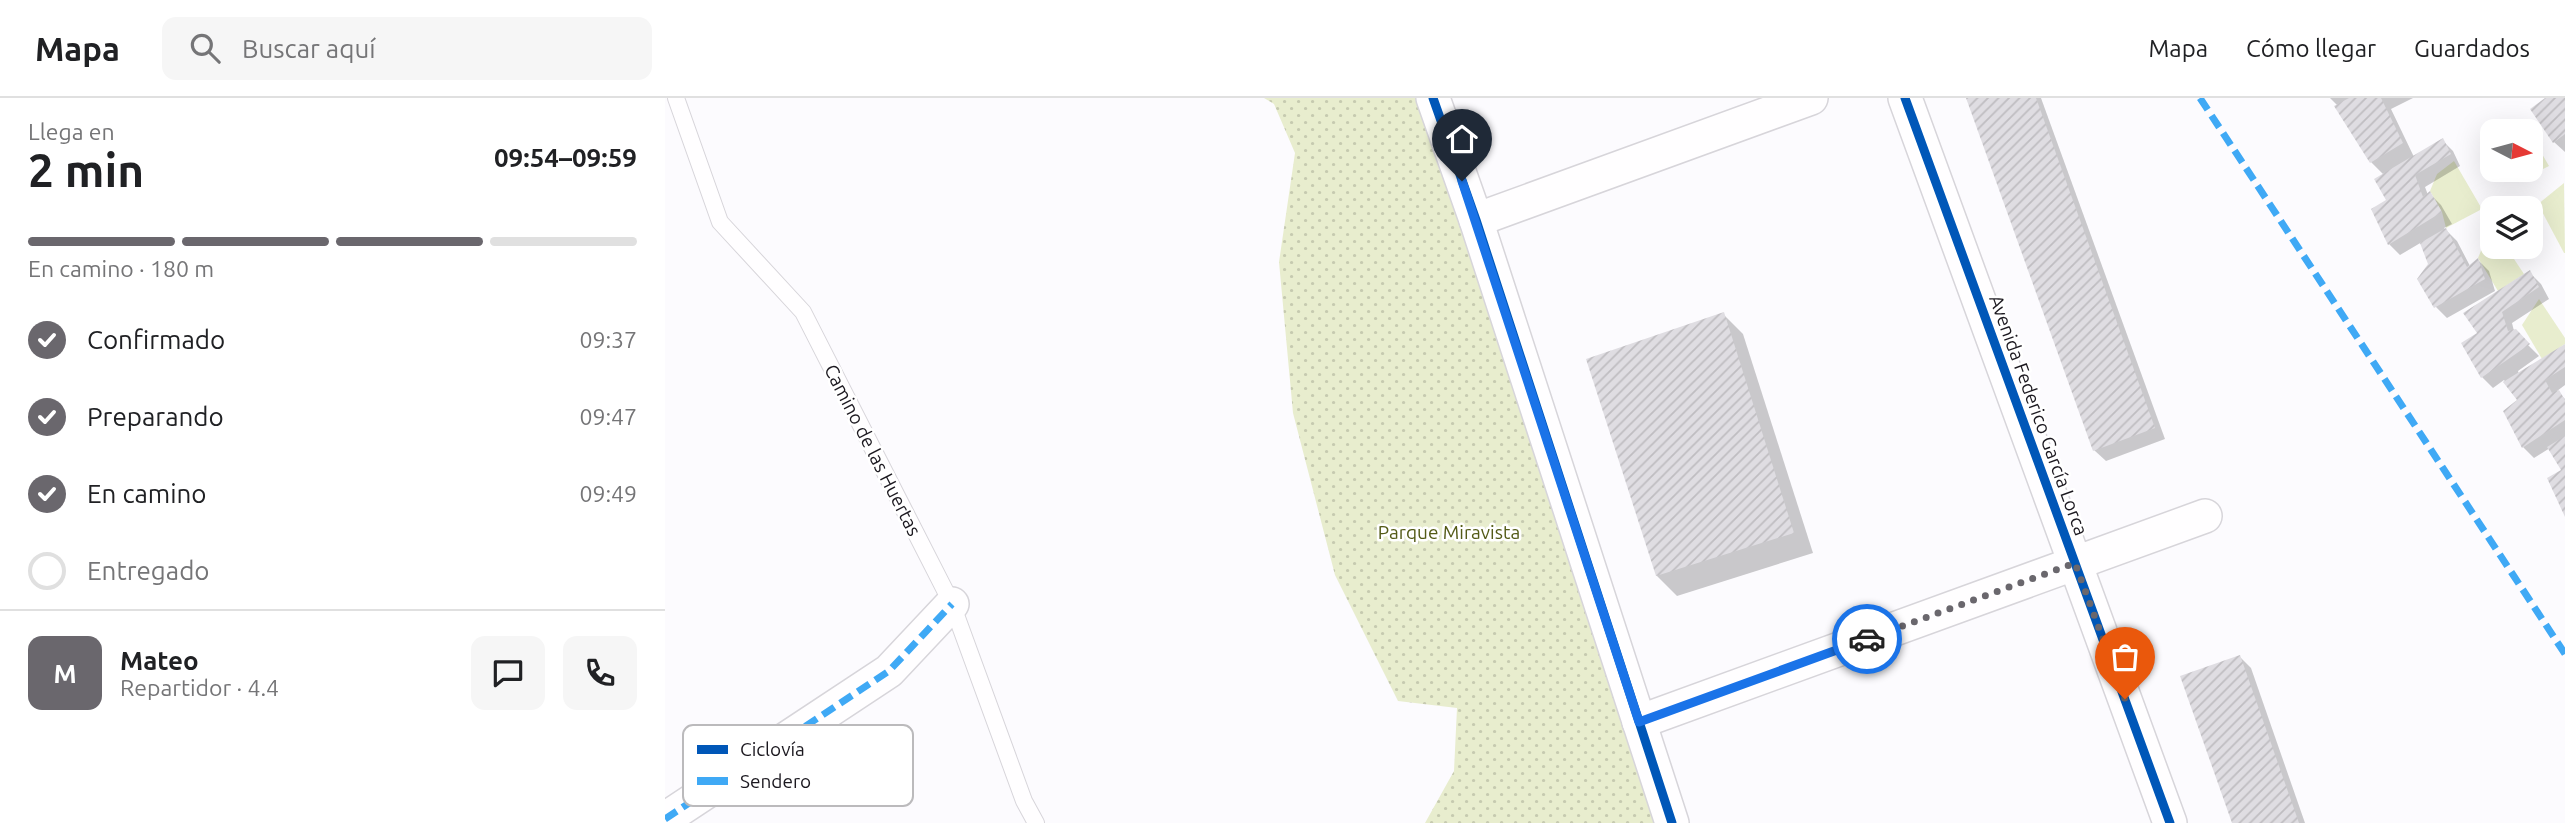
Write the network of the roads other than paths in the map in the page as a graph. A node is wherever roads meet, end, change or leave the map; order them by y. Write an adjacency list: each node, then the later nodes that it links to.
1 (676, 98): 8 (lane, Camino de las Huertas)
2 (1433, 98): 5 (street)
3 (1811, 98): 5 (street)
4 (1905, 98): 7 (street, Avenida Federico García Lorca)
5 (1476, 220): 9 (street)
6 (2206, 516): 7 (street)
7 (2075, 563): 9 (street); 15 (street, Avenida Federico García Lorca)
8 (952, 604): 10 (street); 13 (lane, Camino de las Huertas)
9 (1639, 722): 14 (street)
10 (807, 725)
11 (685, 806): 12 (street)
12 (665, 819)
13 (1036, 823)
14 (1672, 823)
15 (2170, 823)

